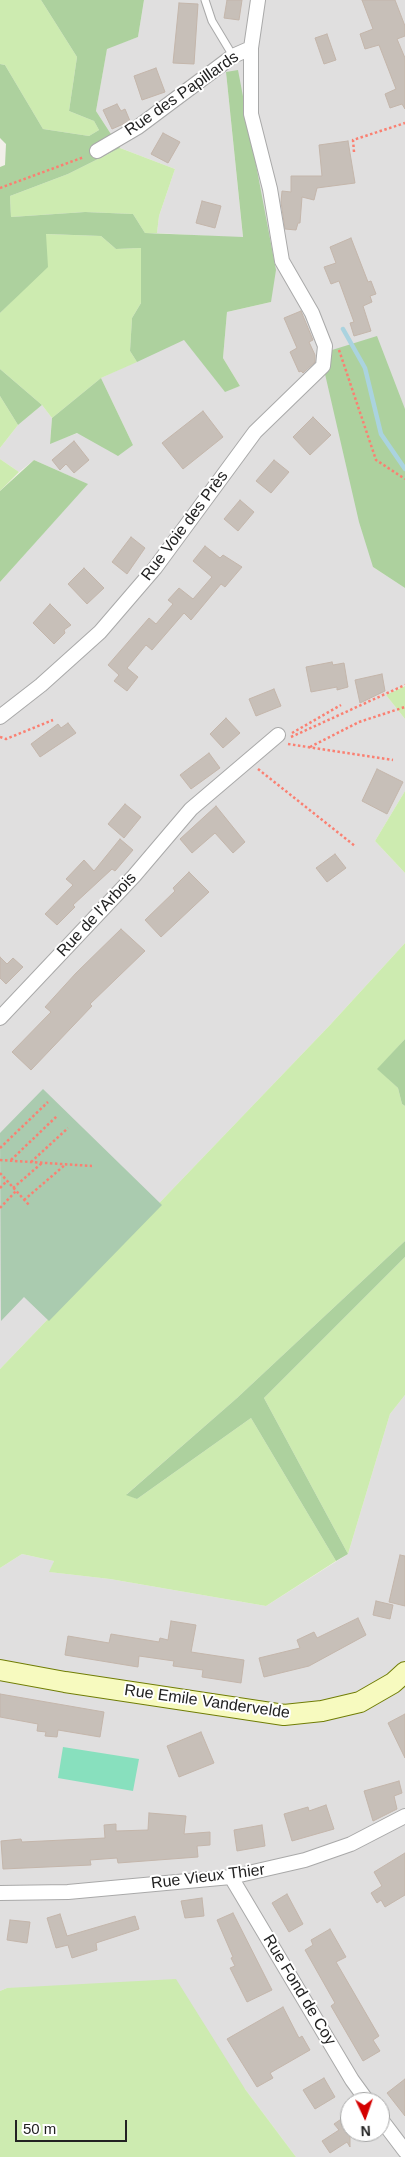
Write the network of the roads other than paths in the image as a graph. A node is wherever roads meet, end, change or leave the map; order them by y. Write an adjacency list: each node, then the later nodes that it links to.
1 (205, 0): 4 (lane)
2 (258, 0): 3 (street, Rue des Papillards)
3 (251, 48): 4 (street, Rue des Papillards); 6 (street, Rue Voie des Près)
4 (232, 56): 5 (street, Rue des Papillards)
5 (97, 152)
6 (0, 718)
7 (277, 737): 8 (street, Rue de l'Arbois)
8 (0, 1018)
9 (0, 1670): 10 (street, Rue Emile Vandervelde)
10 (405, 1672)
11 (405, 1816): 12 (street, Rue Vieux Thier)
12 (231, 1877): 13 (street, Rue Vieux Thier); 14 (street, Rue Fond de Coy)
13 (0, 1893)
14 (361, 2092)
15 (390, 2131): 16 (street)
16 (405, 2151)

